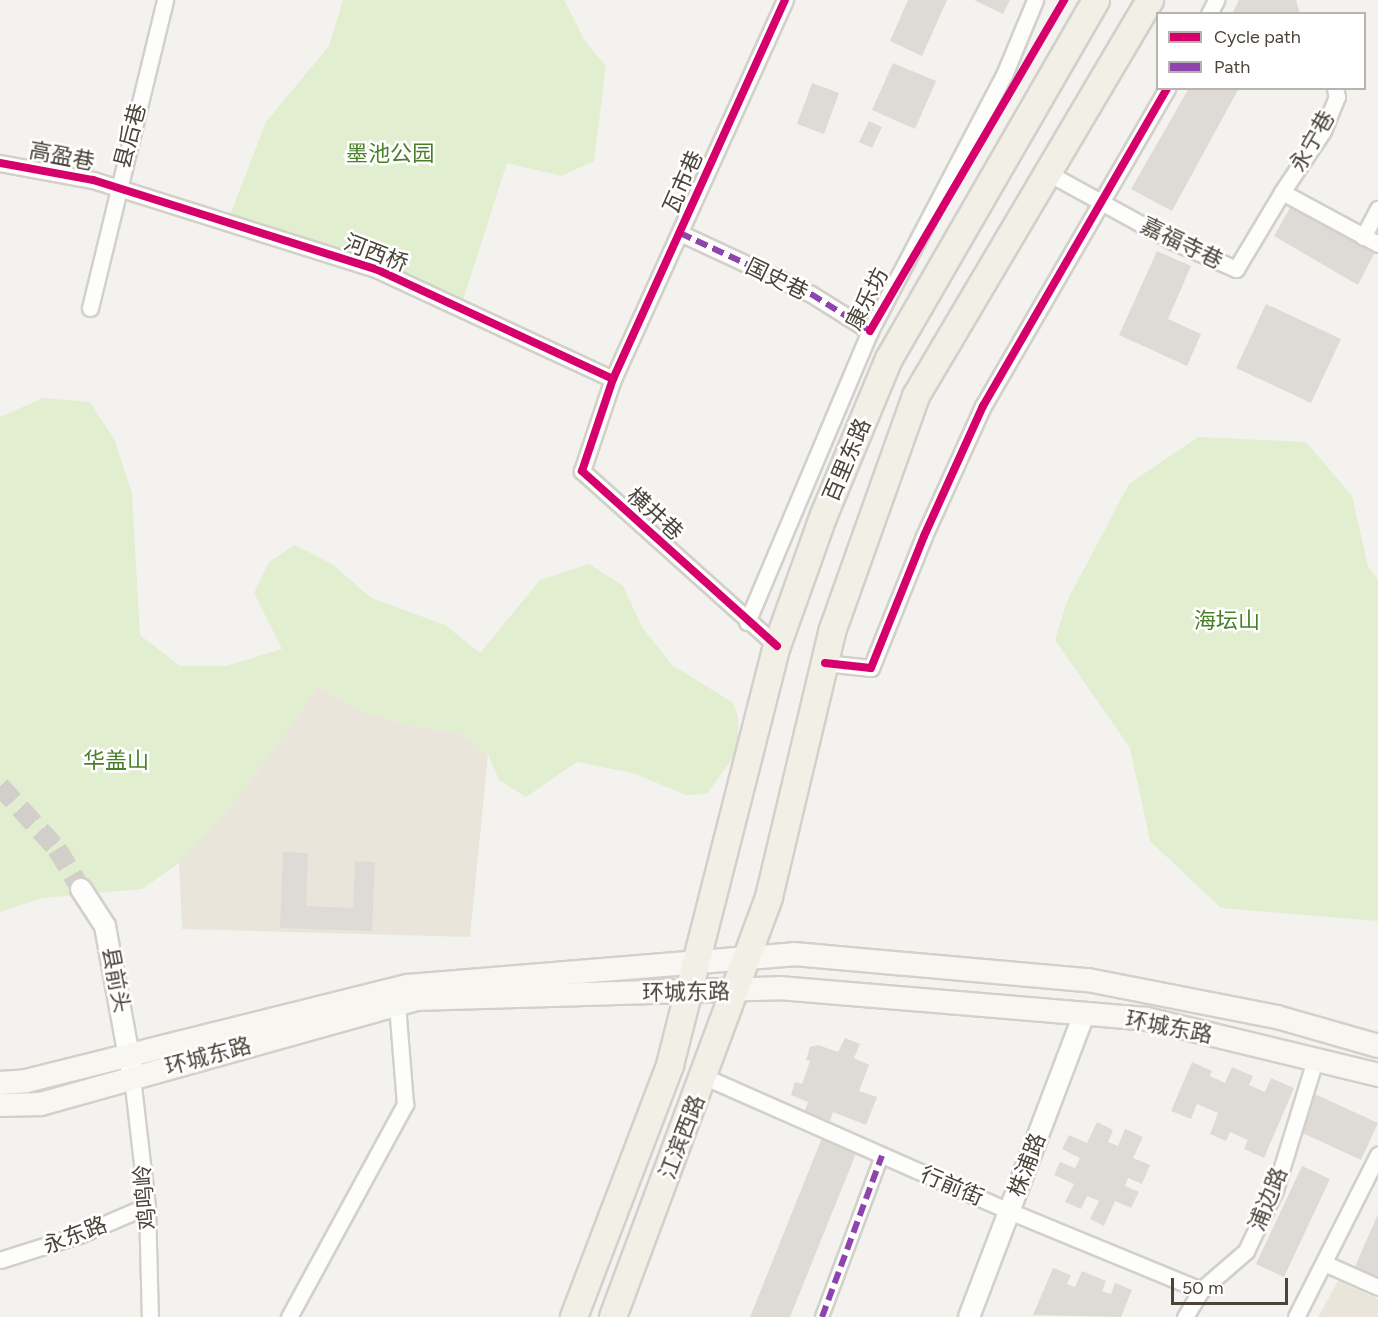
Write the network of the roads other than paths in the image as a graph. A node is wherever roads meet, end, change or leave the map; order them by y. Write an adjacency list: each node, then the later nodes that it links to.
1 (165, 0): 10 (street, 县后巷)
2 (785, 0): 14 (street, 瓦市巷)
3 (1035, 0): 18 (street, 康乐坊)
4 (1096, 0): 21 (main road, 百里东路)
5 (1150, 0): 9 (main road, 百里东路)
6 (1166, 90): 12 (street)
7 (1335, 90): 11 (street, 永宁巷)
8 (0, 163): 10 (street, 高盈巷)
9 (1048, 172): 12 (street, 嘉福寺巷); 22 (main road, 百里东路)
10 (116, 187): 17 (street, 县后巷); 19 (street, 河西桥)
11 (1282, 192): 12 (street, 嘉福寺巷); 15 (street)
12 (1103, 203): 22 (street)
13 (1378, 209): 15 (street)
14 (680, 233): 18 (street, 国史巷); 19 (street, 瓦市巷)
15 (1363, 237): 16 (street)
16 (1378, 244)
17 (90, 308)
18 (870, 331): 20 (street, 康乐坊)
19 (613, 379): 20 (street, 横井巷)
20 (747, 622): 21 (street, 横井巷)
21 (777, 646): 25 (main road, 百里东路)
22 (825, 663): 24 (main road, 百里东路)
23 (81, 889): 32 (street, 县前头)
24 (749, 956): 25 (main road, 环城东路); 26 (main road, 江滨西路); 30 (main road, 环城东路)
25 (698, 962): 27 (main road, 江滨西路); 32 (main road, 环城东路)
26 (735, 991): 27 (main road, 环城东路); 29 (main road, 环城东路); 34 (main road, 江滨西路)
27 (690, 992): 28 (main road, 环城东路); 47 (main road, 江滨西路)
28 (397, 1004): 32 (main road, 环城东路); 46 (street)
29 (1084, 1014): 31 (main road, 环城东路); 40 (street, 株浦路)
30 (1378, 1046)
31 (1315, 1060): 33 (main road, 环城东路); 44 (street, 浦边路)
32 (131, 1066): 35 (main road, 环城东路); 36 (main road, 环城东路); 39 (street, 鸡鸣岭)
33 (1378, 1075)
34 (705, 1077): 38 (street, 行前街); 48 (main road, 江滨西路)
35 (0, 1083)
36 (0, 1105)
37 (1378, 1155): 42 (street)
38 (882, 1156): 40 (street, 行前街); 49 (street)
39 (147, 1206): 41 (street, 永东路); 45 (street, 鸡鸣岭)
40 (1010, 1211): 44 (street, 行前街); 50 (street, 株浦路)
41 (0, 1260)
42 (1324, 1263): 43 (street); 52 (street)
43 (1378, 1287)
44 (1201, 1290): 51 (street, 浦边路)
45 (150, 1317)
46 (289, 1317)
47 (574, 1317)
48 (613, 1317)
49 (822, 1317)
50 (969, 1317)
51 (1185, 1317)
52 (1296, 1317)

